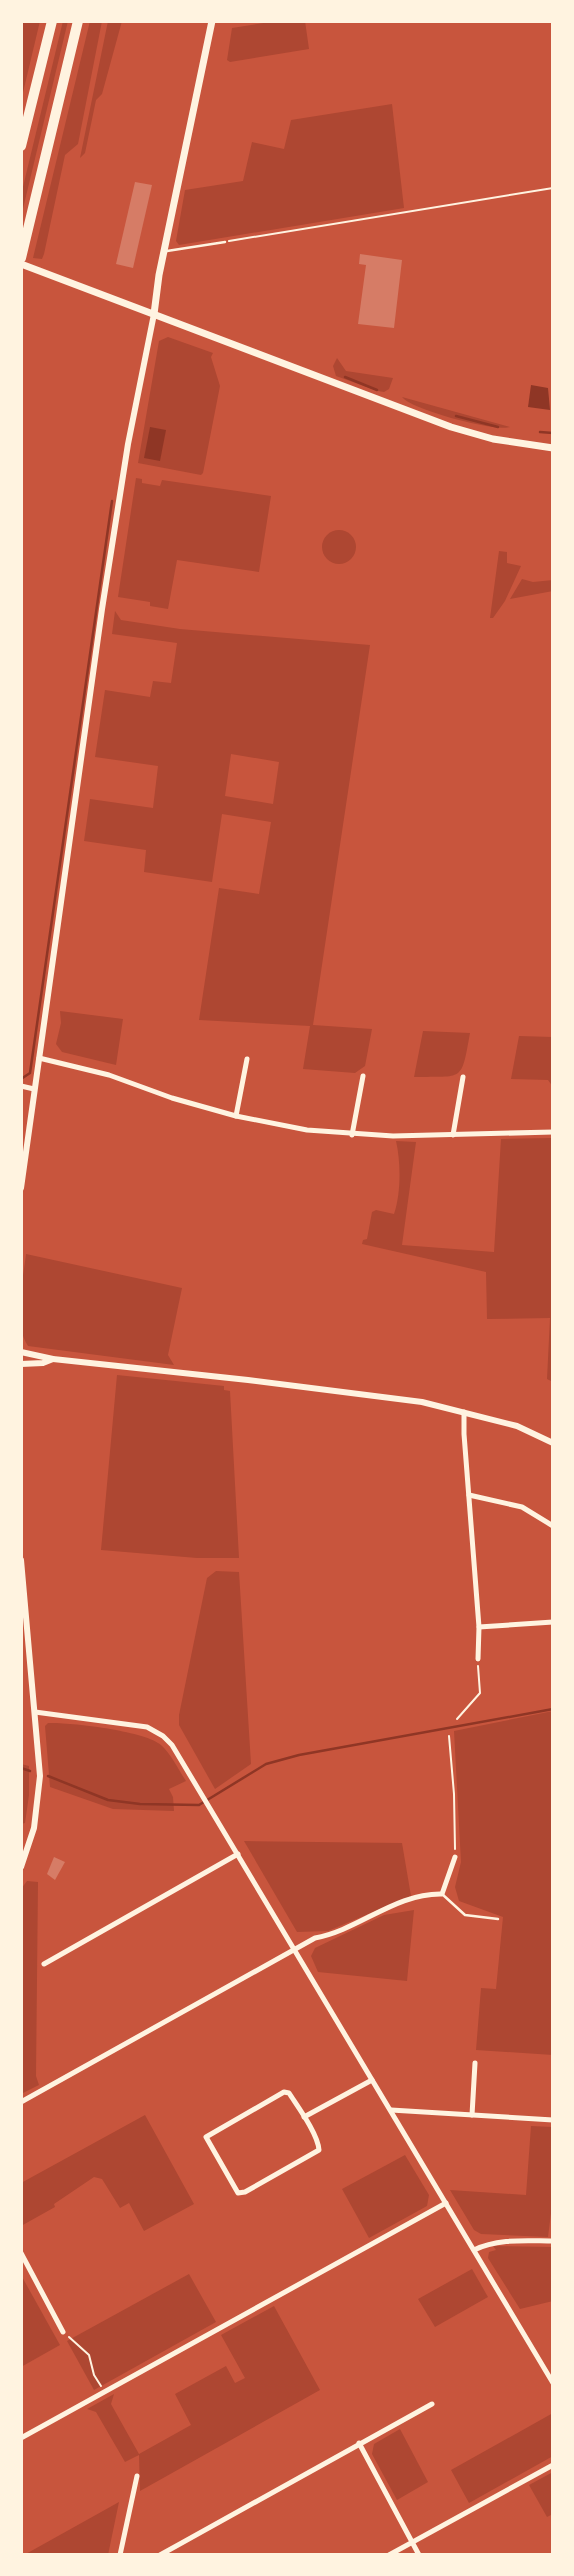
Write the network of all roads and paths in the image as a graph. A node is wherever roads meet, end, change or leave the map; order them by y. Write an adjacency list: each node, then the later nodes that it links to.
1 (52, 21): 4 (highway)
2 (78, 21): 8 (highway)
3 (212, 21): 7 (main road)
4 (21, 146)
5 (553, 188): 6 (path)
6 (225, 242): 7 (lane)
7 (164, 251): 10 (main road)
8 (21, 258)
9 (21, 264): 10 (main road)
10 (154, 314): 11 (main road); 12 (street)
11 (553, 448)
12 (39, 1058): 17 (street); 18 (street)
13 (247, 1059): 18 (street)
14 (363, 1076): 20 (street)
15 (463, 1077): 21 (street)
16 (21, 1086): 17 (street)
17 (34, 1089): 22 (street)
18 (236, 1116): 20 (street)
19 (553, 1132): 21 (street)
20 (352, 1135): 21 (street)
21 (453, 1135)
22 (21, 1188)
23 (21, 1352): 24 (street)
24 (53, 1360): 25 (street); 26 (street)
25 (21, 1364)
26 (464, 1412): 27 (street); 28 (street)
27 (553, 1443)
28 (469, 1495): 29 (street); 32 (street)
29 (553, 1526)
30 (21, 1560): 34 (street)
31 (553, 1622): 32 (street)
32 (479, 1628): 33 (street)
33 (478, 1659): 35 (path)
34 (34, 1712): 37 (street); 39 (street)
35 (457, 1719)
36 (449, 1736): 38 (path)
37 (239, 1854): 42 (street); 43 (street)
38 (455, 1857): 40 (street)
39 (21, 1867)
40 (442, 1894): 41 (lane); 42 (street)
41 (498, 1919)
42 (294, 1950): 45 (street); 46 (street)
43 (44, 1964)
44 (475, 2063): 48 (street)
45 (372, 2080): 47 (street); 49 (street)
46 (21, 2102)
47 (391, 2110): 48 (street); 51 (street)
48 (472, 2115): 50 (street)
49 (304, 2117): 49 (street)
50 (553, 2120)
51 (446, 2203): 53 (street); 57 (street)
52 (553, 2241): 53 (street)
53 (474, 2250): 56 (street)
54 (21, 2253): 55 (street)
55 (63, 2332): 57 (path)
56 (553, 2383)
57 (105, 2391): 59 (street)
58 (432, 2404): 60 (street)
59 (21, 2438)
60 (359, 2444): 63 (street); 66 (street)
61 (553, 2465): 63 (street)
62 (137, 2476): 64 (street)
63 (412, 2542): 67 (street); 68 (street)
64 (120, 2554): 65 (street)
65 (128, 2555)
66 (160, 2555)
67 (389, 2555)
68 (419, 2555)

